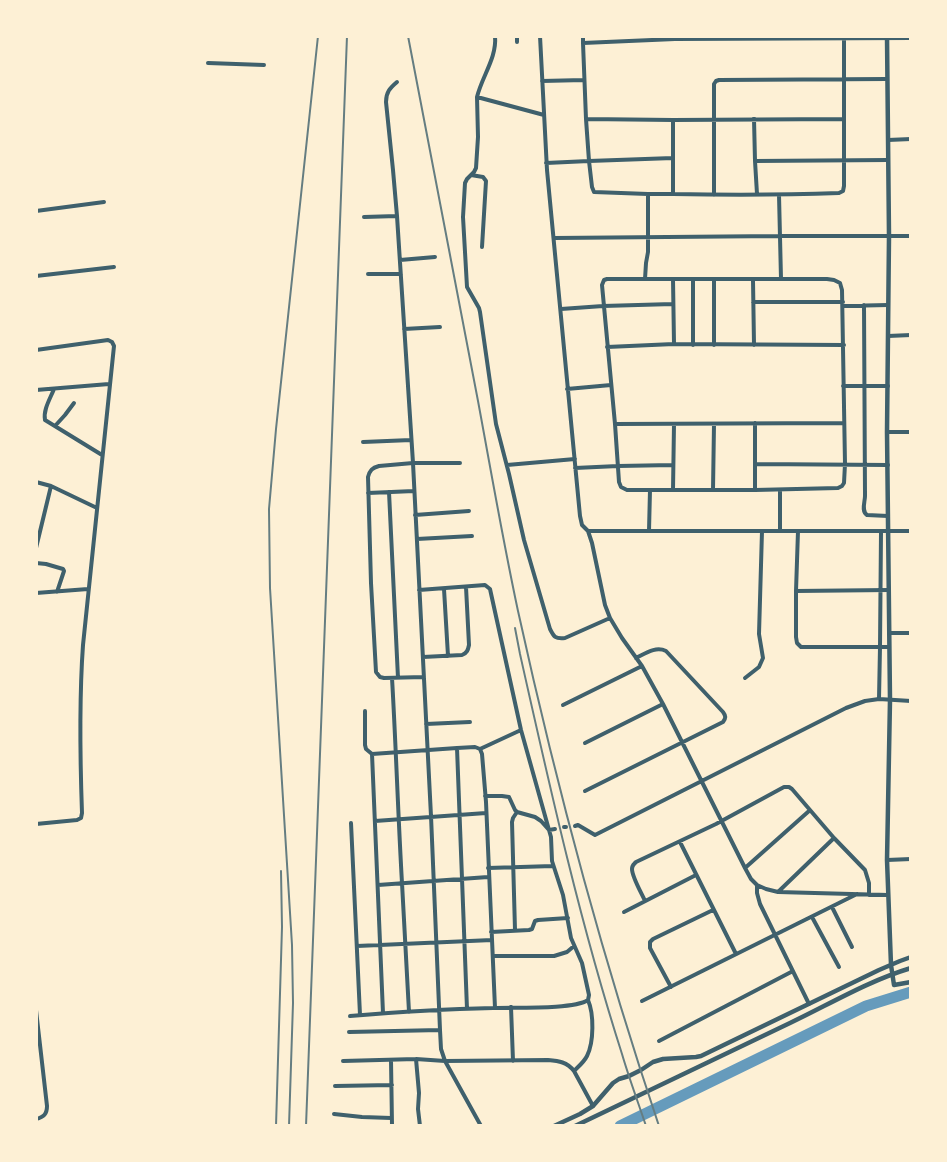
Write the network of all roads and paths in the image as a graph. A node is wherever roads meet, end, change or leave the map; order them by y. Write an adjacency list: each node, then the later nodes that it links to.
1 (495, 36): 20 (street)
2 (517, 36): 11 (street)
3 (540, 36): 18 (street)
4 (583, 36): 12 (street)
5 (675, 38): 6 (street); 12 (street)
6 (714, 38): 7 (street)
7 (754, 38): 8 (street)
8 (844, 38): 9 (street); 15 (street)
9 (887, 38): 10 (street); 17 (street)
10 (911, 38)
11 (517, 42)
12 (583, 43): 16 (street)
13 (208, 63): 14 (street)
14 (264, 65)
15 (844, 79): 17 (street); 24 (street); 26 (street)
16 (584, 80): 18 (street); 22 (street)
17 (888, 80): 28 (street)
18 (542, 81): 21 (street)
19 (397, 82): 43 (street)
20 (477, 97): 21 (street); 35 (street)
21 (544, 115): 34 (street)
22 (586, 119): 25 (street); 32 (street)
23 (754, 119): 24 (street); 26 (street); 33 (street)
24 (844, 119): 30 (street)
25 (673, 120): 26 (street); 29 (street)
26 (713, 120): 39 (street)
27 (911, 139): 28 (street)
28 (888, 140): 31 (street)
29 (673, 158): 32 (street); 37 (street)
30 (844, 160): 31 (street); 33 (street); 40 (street)
31 (888, 160): 47 (street)
32 (589, 161): 34 (street); 36 (street)
33 (755, 161): 38 (street)
34 (546, 163): 49 (street)
35 (471, 176): 50 (street); 108 (street)
36 (648, 194): 37 (street); 45 (street)
37 (673, 194): 39 (street)
38 (757, 194): 39 (street); 40 (street)
39 (714, 195)
40 (780, 195): 46 (street)
41 (104, 202): 42 (street)
42 (36, 211)
43 (397, 216): 44 (street); 52 (street)
44 (364, 217)
45 (648, 236): 46 (street); 49 (street); 57 (street)
46 (780, 236): 47 (street); 60 (street)
47 (888, 236): 48 (street); 67 (street)
48 (911, 236)
49 (554, 238): 69 (street)
50 (482, 247)
51 (435, 257): 52 (street)
52 (400, 260): 55 (street)
53 (114, 267): 56 (street)
54 (368, 274): 55 (street)
55 (401, 274): 71 (street)
56 (36, 276)
57 (645, 279): 58 (street); 68 (street)
58 (673, 279): 59 (street); 64 (street)
59 (693, 279): 61 (street); 76 (street)
60 (781, 279): 62 (street); 65 (street)
61 (714, 280): 62 (street); 77 (street)
62 (753, 280): 63 (street)
63 (753, 302): 65 (street); 75 (street)
64 (674, 304): 68 (street); 74 (street)
65 (843, 304): 66 (street); 78 (street)
66 (864, 305): 67 (street); 84 (street)
67 (888, 305): 73 (street)
68 (603, 306): 69 (street); 79 (street)
69 (561, 309): 87 (street)
70 (440, 327): 71 (street)
71 (404, 329): 98 (street)
72 (911, 335): 73 (street)
73 (888, 336): 85 (street)
74 (674, 344): 76 (street); 79 (street)
75 (754, 344): 77 (street); 78 (street)
76 (693, 345): 77 (street)
77 (714, 345)
78 (844, 345): 83 (street)
79 (607, 347): 82 (street)
80 (36, 350): 81 (street)
81 (109, 384): 86 (street); 100 (street)
82 (611, 385): 87 (street); 91 (street)
83 (843, 386): 84 (street); 90 (street)
84 (864, 386): 85 (street); 106 (street)
85 (888, 386): 96 (street)
86 (54, 389): 88 (street); 95 (street)
87 (567, 389): 101 (street)
88 (36, 390)
89 (74, 403): 95 (street)
90 (844, 423): 94 (street); 105 (street)
91 (615, 424): 92 (street); 110 (street)
92 (674, 424): 93 (street); 109 (street)
93 (714, 424): 94 (street); 117 (street)
94 (755, 424): 104 (street)
95 (55, 426): 100 (street)
96 (887, 432): 97 (street); 107 (street)
97 (911, 432)
98 (411, 440): 99 (street); 102 (street)
99 (362, 442)
100 (102, 455): 122 (street)
101 (574, 459): 108 (street); 111 (street)
102 (412, 463): 103 (street); 114 (street); 121 (street)
103 (460, 463)
104 (755, 464): 105 (street); 118 (street)
105 (845, 464): 106 (street); 119 (street)
106 (865, 464): 107 (street); 125 (street)
107 (888, 464): 125 (street)
108 (507, 465): 147 (street)
109 (673, 465): 110 (street); 116 (street)
110 (618, 466): 111 (street); 115 (street)
111 (576, 468): 127 (street)
112 (36, 482): 113 (street)
113 (51, 486): 122 (street); 136 (street)
114 (414, 490): 120 (street); 124 (street)
115 (650, 490): 116 (street); 128 (street)
116 (673, 490): 117 (street)
117 (713, 490): 118 (street)
118 (755, 490): 119 (street)
119 (780, 490): 129 (street)
120 (389, 492): 121 (street); 158 (street)
121 (368, 493): 157 (street)
122 (97, 508): 140 (street)
123 (469, 511): 124 (street)
124 (415, 515): 135 (street)
125 (888, 516): 132 (street)
126 (762, 530): 128 (street); 129 (street); 159 (street)
127 (588, 531): 128 (street); 147 (street)
128 (649, 531)
129 (780, 531): 130 (street)
130 (798, 531): 131 (street); 144 (street)
131 (881, 532): 132 (street); 142 (street)
132 (888, 532): 133 (street); 143 (street)
133 (911, 532)
134 (472, 536): 135 (street)
135 (416, 539): 141 (street)
136 (36, 548)
137 (36, 563): 145 (street)
138 (466, 587): 139 (street); 152 (street); 168 (street)
139 (444, 588): 141 (street); 152 (street)
140 (88, 589): 145 (street); 188 (street)
141 (419, 590): 153 (street)
142 (880, 590): 143 (street); 144 (street); 150 (street)
143 (889, 590): 148 (street)
144 (796, 591): 150 (street)
145 (57, 592): 146 (street)
146 (36, 594)
147 (610, 618): 154 (street)
148 (889, 633): 149 (street); 151 (street)
149 (911, 633)
150 (880, 647): 151 (street); 160 (street)
151 (889, 647): 161 (street)
152 (448, 656): 153 (street)
153 (423, 658): 156 (street)
154 (636, 658): 155 (street); 170 (street)
155 (642, 666): 163 (street); 164 (street)
156 (424, 677): 158 (street); 167 (street)
157 (392, 678): 158 (street); 174 (street)
158 (398, 678)
159 (745, 678)
160 (878, 699): 161 (street); 176 (street)
161 (890, 700): 162 (street); 195 (street)
162 (911, 701)
163 (663, 704): 169 (street); 170 (street)
164 (563, 706)
165 (365, 711): 175 (street)
166 (470, 722): 167 (street)
167 (426, 724): 173 (street)
168 (521, 730): 172 (street); 191 (street)
169 (585, 743)
170 (682, 743): 176 (street); 177 (street)
171 (456, 748): 172 (street); 173 (street); 182 (street)
172 (480, 749): 178 (street)
173 (427, 750): 174 (street); 183 (street)
174 (396, 752): 175 (street); 184 (street)
175 (372, 754): 186 (street)
176 (701, 780): 185 (street); 189 (street)
177 (585, 791)
178 (485, 796): 180 (street); 181 (street)
179 (810, 810): 185 (street); 192 (street); 199 (street)
180 (486, 812): 182 (street); 197 (street)
181 (517, 812): 191 (street); 198 (street)
182 (459, 814): 183 (street); 202 (street)
183 (431, 816): 184 (street); 203 (street)
184 (399, 819): 186 (street); 204 (street)
185 (721, 820): 193 (street); 199 (street)
186 (375, 821): 205 (street)
187 (351, 823): 225 (street)
188 (36, 824)
189 (575, 826)
190 (555, 829): 191 (street)
191 (549, 830): 196 (street)
192 (834, 838): 207 (street); 209 (street)
193 (680, 842): 200 (street); 211 (street)
194 (911, 859): 195 (street)
195 (887, 860): 210 (street)
196 (553, 866): 198 (street); 216 (street)
197 (488, 868): 198 (street); 201 (street)
198 (512, 868): 217 (street)
199 (745, 868): 206 (street)
200 (696, 875): 211 (street); 213 (street)
201 (488, 877): 202 (street); 218 (street)
202 (461, 879): 203 (street); 221 (street)
203 (434, 880): 204 (street); 222 (street)
204 (402, 883): 205 (street); 223 (street)
205 (378, 884): 224 (street)
206 (757, 885): 207 (street); 219 (street)
207 (778, 892): 208 (street)
208 (856, 894): 209 (street); 212 (street)
209 (869, 895): 210 (street)
210 (888, 895): 231 (street)
211 (645, 901): 214 (street)
212 (832, 907): 215 (street); 227 (street)
213 (713, 910): 228 (street); 236 (street)
214 (624, 912)
215 (812, 917): 219 (street); 232 (street)
216 (568, 918): 217 (street); 226 (street)
217 (515, 930): 218 (street)
218 (491, 932): 220 (street)
219 (774, 935): 228 (street); 234 (street)
220 (492, 940): 221 (street); 229 (street)
221 (465, 941): 222 (street); 242 (street)
222 (436, 942): 223 (street); 244 (street)
223 (406, 944): 224 (street); 245 (street)
224 (380, 945): 225 (street); 246 (street)
225 (357, 946): 247 (street)
226 (574, 946): 229 (street); 237 (street)
227 (852, 947)
228 (736, 954): 236 (street)
229 (493, 956): 241 (street)
230 (911, 957): 231 (street)
231 (891, 965): 235 (street); 239 (street)
232 (839, 967)
233 (911, 968): 268 (street)
234 (793, 971): 239 (street); 251 (street)
235 (911, 982)
236 (671, 987): 238 (street)
237 (588, 1000): 240 (street); 257 (street)
238 (642, 1001)
239 (809, 1004): 260 (street)
240 (511, 1007): 241 (street); 256 (street)
241 (495, 1008): 242 (street)
242 (467, 1009): 244 (street)
243 (36, 1010): 263 (street)
244 (439, 1011): 245 (street); 249 (street)
245 (408, 1012): 246 (street)
246 (384, 1013): 247 (street)
247 (360, 1015): 248 (street)
248 (350, 1016)
249 (440, 1030): 250 (street); 255 (street)
250 (349, 1032)
251 (659, 1041)
252 (416, 1059): 253 (street); 255 (street); 265 (street)
253 (391, 1060): 254 (street); 259 (street)
254 (343, 1061)
255 (445, 1061): 256 (street); 266 (street)
256 (513, 1061): 257 (street)
257 (574, 1071): 260 (street)
258 (335, 1086): 259 (street)
259 (392, 1086): 262 (street)
260 (593, 1106): 267 (street)
261 (334, 1114): 262 (street)
262 (391, 1118): 264 (street)
263 (36, 1119)
264 (392, 1125)
265 (420, 1126)
266 (481, 1126)
267 (554, 1126)
268 (575, 1126)

